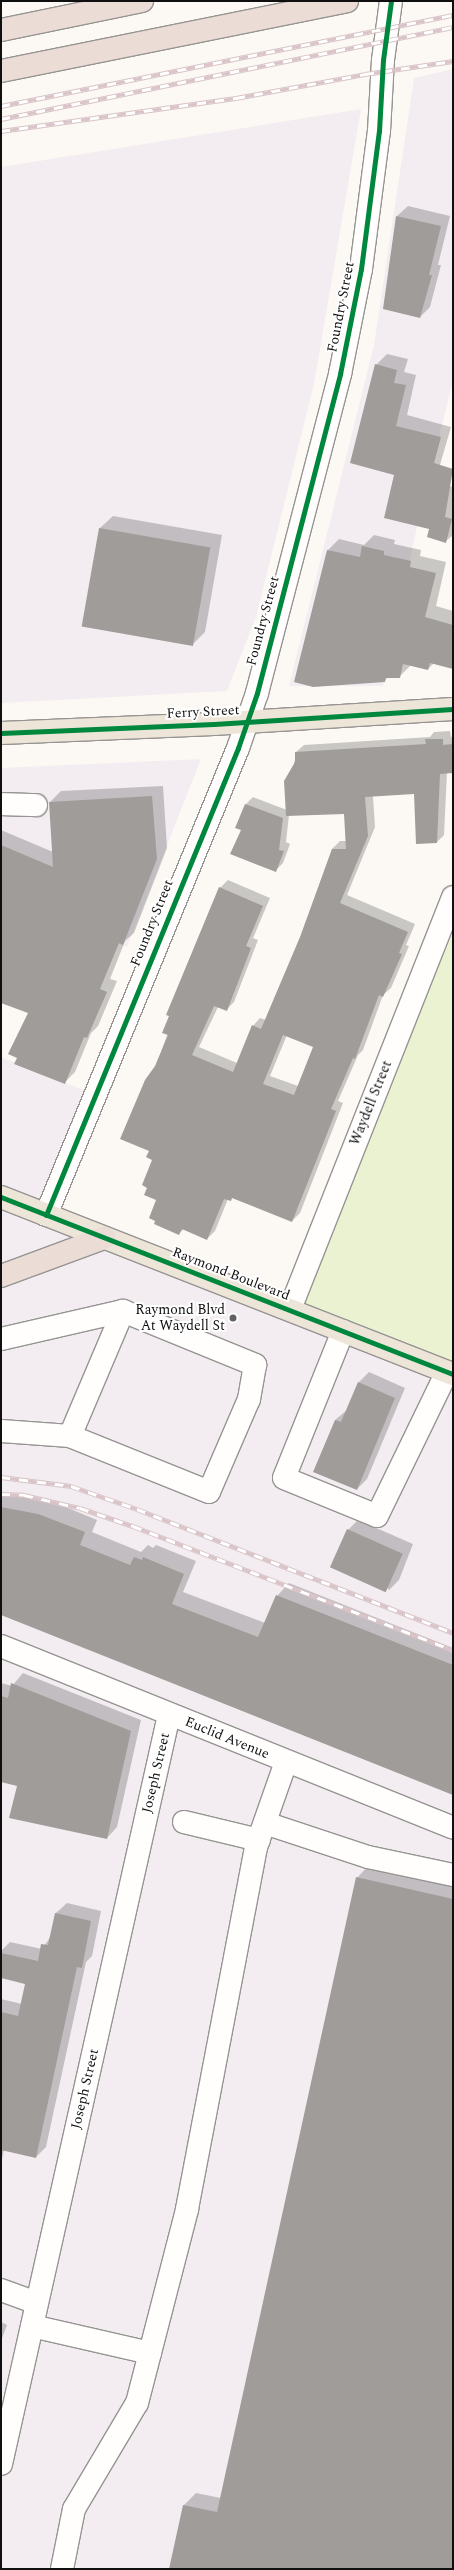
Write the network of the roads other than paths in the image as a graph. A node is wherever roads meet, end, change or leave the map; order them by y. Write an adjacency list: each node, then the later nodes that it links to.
1 (142, 1): 5 (highway)
2 (287, 1): 6 (highway)
3 (347, 1): 7 (highway)
4 (391, 1): 9 (street, Foundry Street)
5 (1, 30)
6 (1, 55)
7 (1, 71)
8 (453, 709): 9 (main road, Ferry Street)
9 (245, 722): 10 (main road, Ferry Street); 15 (street, Foundry Street)
10 (1, 733)
11 (1, 804): 12 (street)
12 (36, 804)
13 (453, 897): 18 (street, Waydell Street)
14 (1, 1197): 15 (main road, Raymond Boulevard)
15 (46, 1215): 16 (main road, Raymond Boulevard)
16 (104, 1238): 17 (highway); 18 (main road, Raymond Boulevard)
17 (1, 1276)
18 (290, 1309): 20 (main road, Raymond Boulevard)
19 (123, 1311): 21 (street); 24 (street); 24 (street)
20 (343, 1331): 22 (main road, Raymond Boulevard); 22 (street)
21 (1, 1339)
22 (450, 1373)
23 (1, 1431): 24 (street)
24 (70, 1436)
25 (1, 1646): 26 (street, Euclid Avenue)
26 (169, 1715): 27 (street, Euclid Avenue); 33 (street, Joseph Street)
27 (286, 1762): 29 (street, Euclid Avenue); 30 (street)
28 (184, 1822): 30 (street)
29 (453, 1828)
30 (262, 1831): 31 (street); 35 (street)
31 (453, 1875)
32 (1, 2290): 33 (street)
33 (37, 2303): 34 (street, Joseph Street)
34 (32, 2326): 35 (street); 36 (street, Joseph Street)
35 (150, 2353): 37 (street)
36 (1, 2464)
37 (62, 2569)

